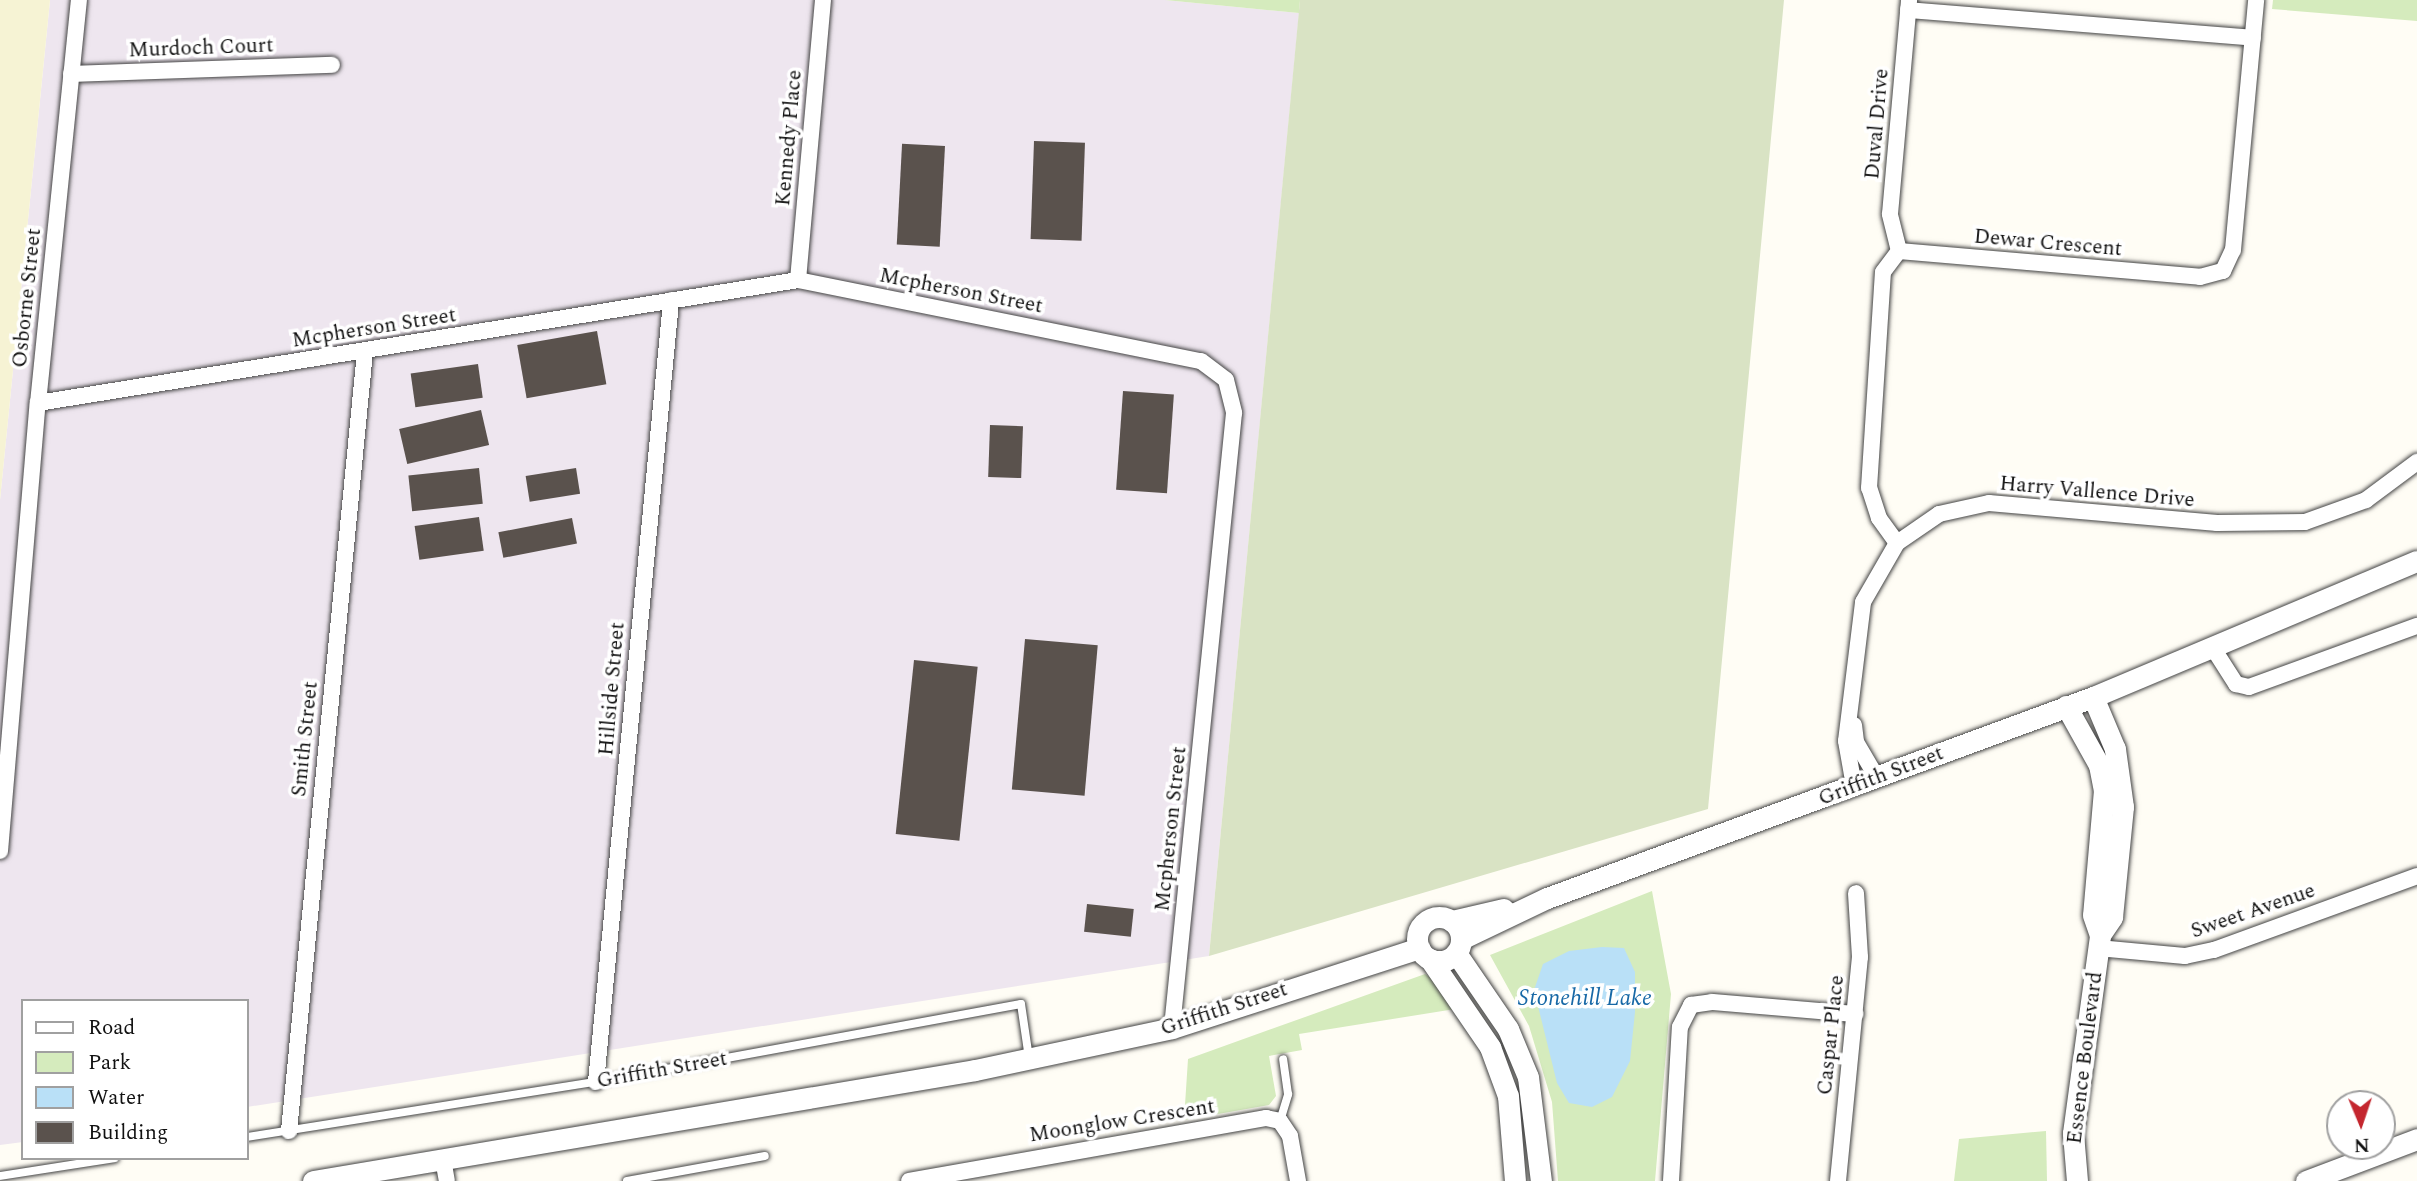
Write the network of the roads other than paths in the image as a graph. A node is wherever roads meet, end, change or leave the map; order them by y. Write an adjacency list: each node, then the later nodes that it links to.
1 (79, 0): 7 (street, Osborne Street)
2 (823, 0): 9 (street, Kennedy Place)
3 (2256, 0): 5 (street, Dewar Crescent)
4 (1908, 5): 5 (street); 8 (street, Duval Drive)
5 (2253, 38): 8 (street, Dewar Crescent)
6 (332, 65): 7 (street, Murdoch Court)
7 (71, 74): 12 (street, Osborne Street)
8 (1899, 251): 14 (street)
9 (798, 280): 10 (street, Mcpherson Street); 30 (street, Mcpherson Street)
10 (671, 301): 11 (street, Mcpherson Street); 33 (street, Hillside Street)
11 (365, 351): 12 (street, Mcpherson Street); 35 (street, Smith Street)
12 (38, 403): 23 (street, Osborne Street)
13 (2417, 463): 14 (street, Harry Vallence Drive)
14 (1897, 543): 19 (street, Harry Vallence Drive)
15 (2417, 561): 17 (street, Griffith Street)
16 (2417, 626): 17 (street)
17 (2213, 648): 18 (street, Griffith Street)
18 (2093, 697): 20 (street, Griffith Street); 27 (street, Essence Boulevard)
19 (1852, 705): 21 (street, Harry Vallence Drive); 22 (street, Harry Vallence Drive)
20 (2066, 706): 21 (street, Griffith Street); 27 (street, Essence Boulevard)
21 (1877, 778): 22 (street, Griffith Street)
22 (1854, 786): 26 (street, Griffith Street)
23 (0, 851)
24 (2417, 876): 27 (street, Sweet Avenue)
25 (1856, 892): 29 (street, Caspar Place)
26 (1456, 938): 28 (street, Griffith Street); 28 (street); 48 (street)
27 (2099, 942): 51 (street, Essence Boulevard)
28 (1422, 948): 30 (street, Griffith Street); 47 (street)
29 (1855, 1014): 49 (street); 50 (street, Caspar Place)
30 (1172, 1028): 31 (street, Griffith Street)
31 (1029, 1059): 33 (lane, Griffith Street); 39 (street, Griffith Street)
32 (1283, 1059): 34 (lane)
33 (596, 1082): 35 (lane, Griffith Street)
34 (1280, 1121): 45 (street, Moonglow Crescent); 46 (street)
35 (289, 1130): 36 (lane, Griffith Street)
36 (248, 1137)
37 (2417, 1139): 52 (street)
38 (765, 1156): 44 (lane)
39 (443, 1159): 42 (street, Griffith Street); 43 (street)
40 (103, 1160): 41 (lane)
41 (0, 1177)
42 (313, 1181)
43 (447, 1181)
44 (627, 1181)
45 (909, 1181)
46 (1298, 1181)
47 (1515, 1181)
48 (1541, 1181)
49 (1671, 1181)
50 (1838, 1181)
51 (2077, 1181)
52 (2306, 1181)

